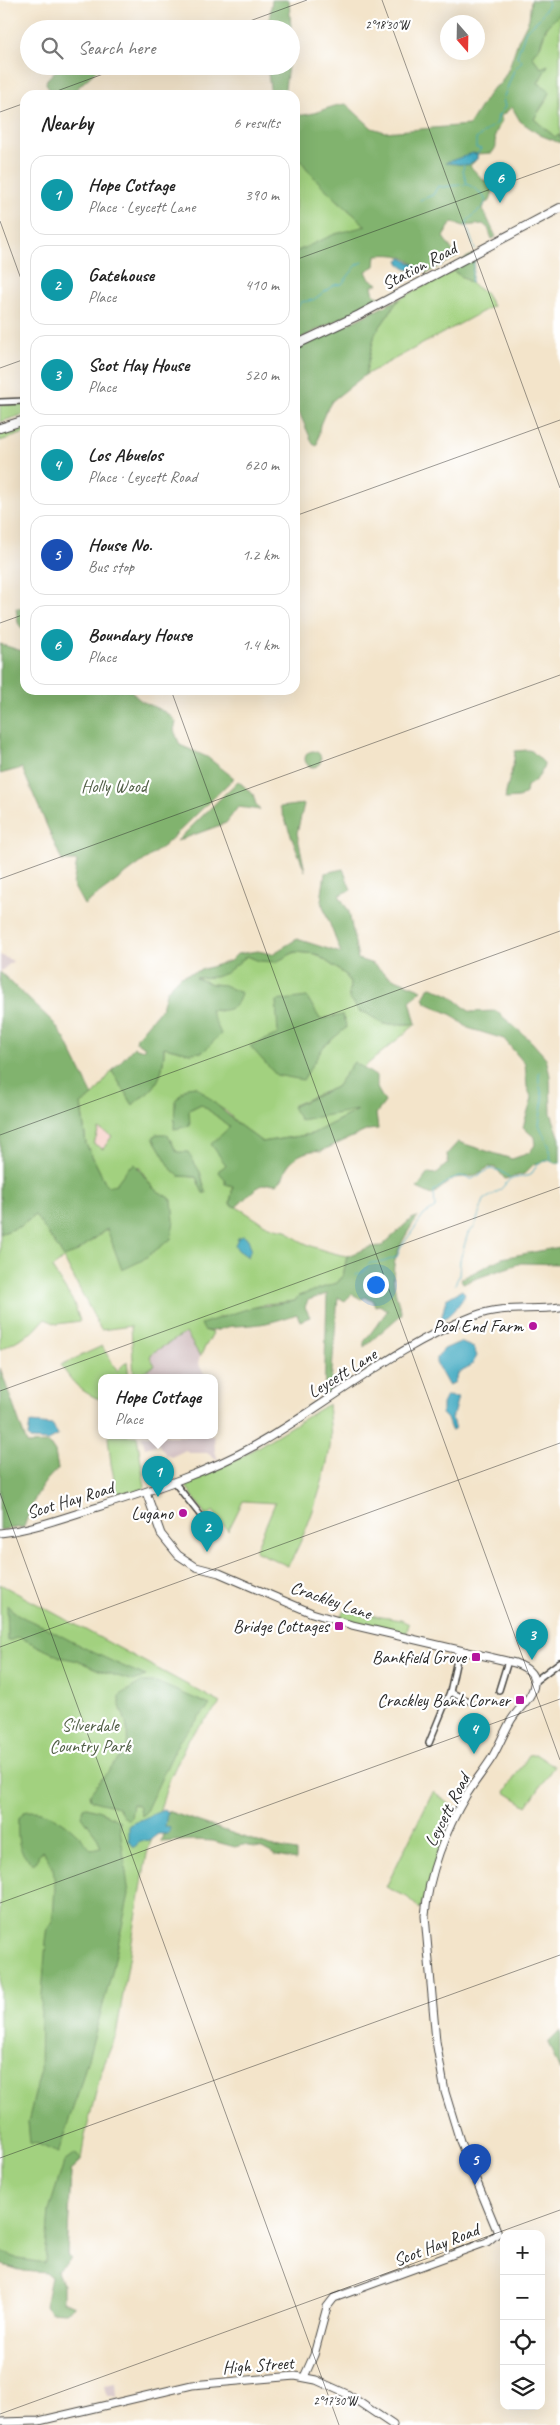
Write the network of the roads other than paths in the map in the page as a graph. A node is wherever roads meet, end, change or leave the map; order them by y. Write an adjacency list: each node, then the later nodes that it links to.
1 (558, 209): 2 (main road, Station Road)
2 (300, 343)
3 (20, 401): 4 (street)
4 (0, 402)
5 (20, 422): 6 (main road)
6 (0, 428)
7 (560, 1307): 8 (street, Leycett Lane)
8 (174, 1482): 9 (street, Leycett Lane); 11 (street)
9 (147, 1492): 10 (street, Scot Hay Road); 12 (street, Crackley Lane)
10 (0, 1533)
11 (200, 1535)
12 (460, 1650): 13 (street, Crackley Lane); 17 (street)
13 (508, 1661): 15 (street, Crackley Lane); 16 (street)
14 (560, 1662): 15 (street)
15 (535, 1681): 20 (street, Leycett Road)
16 (499, 1690)
17 (450, 1692): 18 (street); 19 (street)
18 (469, 1701)
19 (429, 1744)
20 (426, 1897): 21 (street, Scot Hay Road)
21 (304, 2377): 22 (street, High Street); 23 (street, High Street)
22 (0, 2422)
23 (393, 2425)

